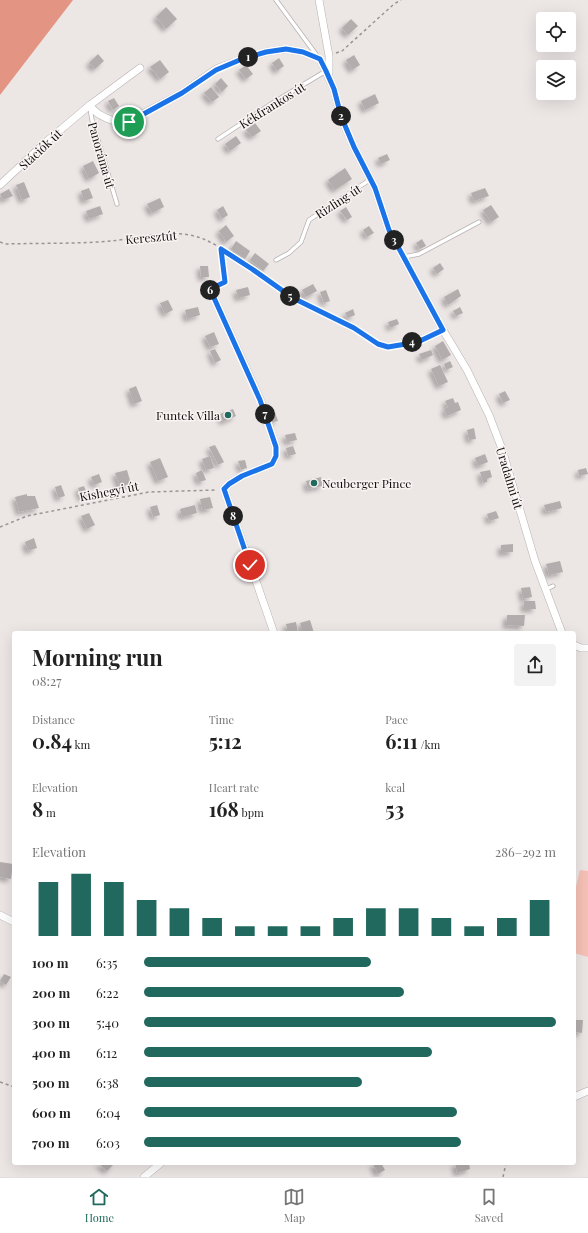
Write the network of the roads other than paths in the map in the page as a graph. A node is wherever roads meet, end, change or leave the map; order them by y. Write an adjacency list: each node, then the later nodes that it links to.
1 (276, 0): 3 (lane)
2 (319, 0): 5 (street)
3 (320, 59): 5 (street); 6 (street)
4 (140, 68): 6 (street)
5 (328, 74): 7 (lane, Kékfrankos út); 8 (street)
6 (90, 105): 9 (street, Stációk út); 10 (lane, Panoráma út)
7 (218, 139)
8 (371, 179): 12 (street); 13 (lane, Rizling út)
9 (0, 185)
10 (117, 204)
11 (479, 222): 12 (lane)
12 (403, 257): 16 (street, Uradalmi út)
13 (276, 260)
14 (210, 289): 17 (street)
15 (554, 586): 16 (lane)
16 (546, 589): 18 (street, Uradalmi út)
17 (273, 631)
18 (561, 631)
19 (576, 646): 20 (street)
20 (588, 648)
21 (0, 915): 22 (street)
22 (12, 921)
23 (588, 1091): 24 (street)
24 (576, 1096)
25 (159, 1165): 26 (street)
26 (146, 1176)

